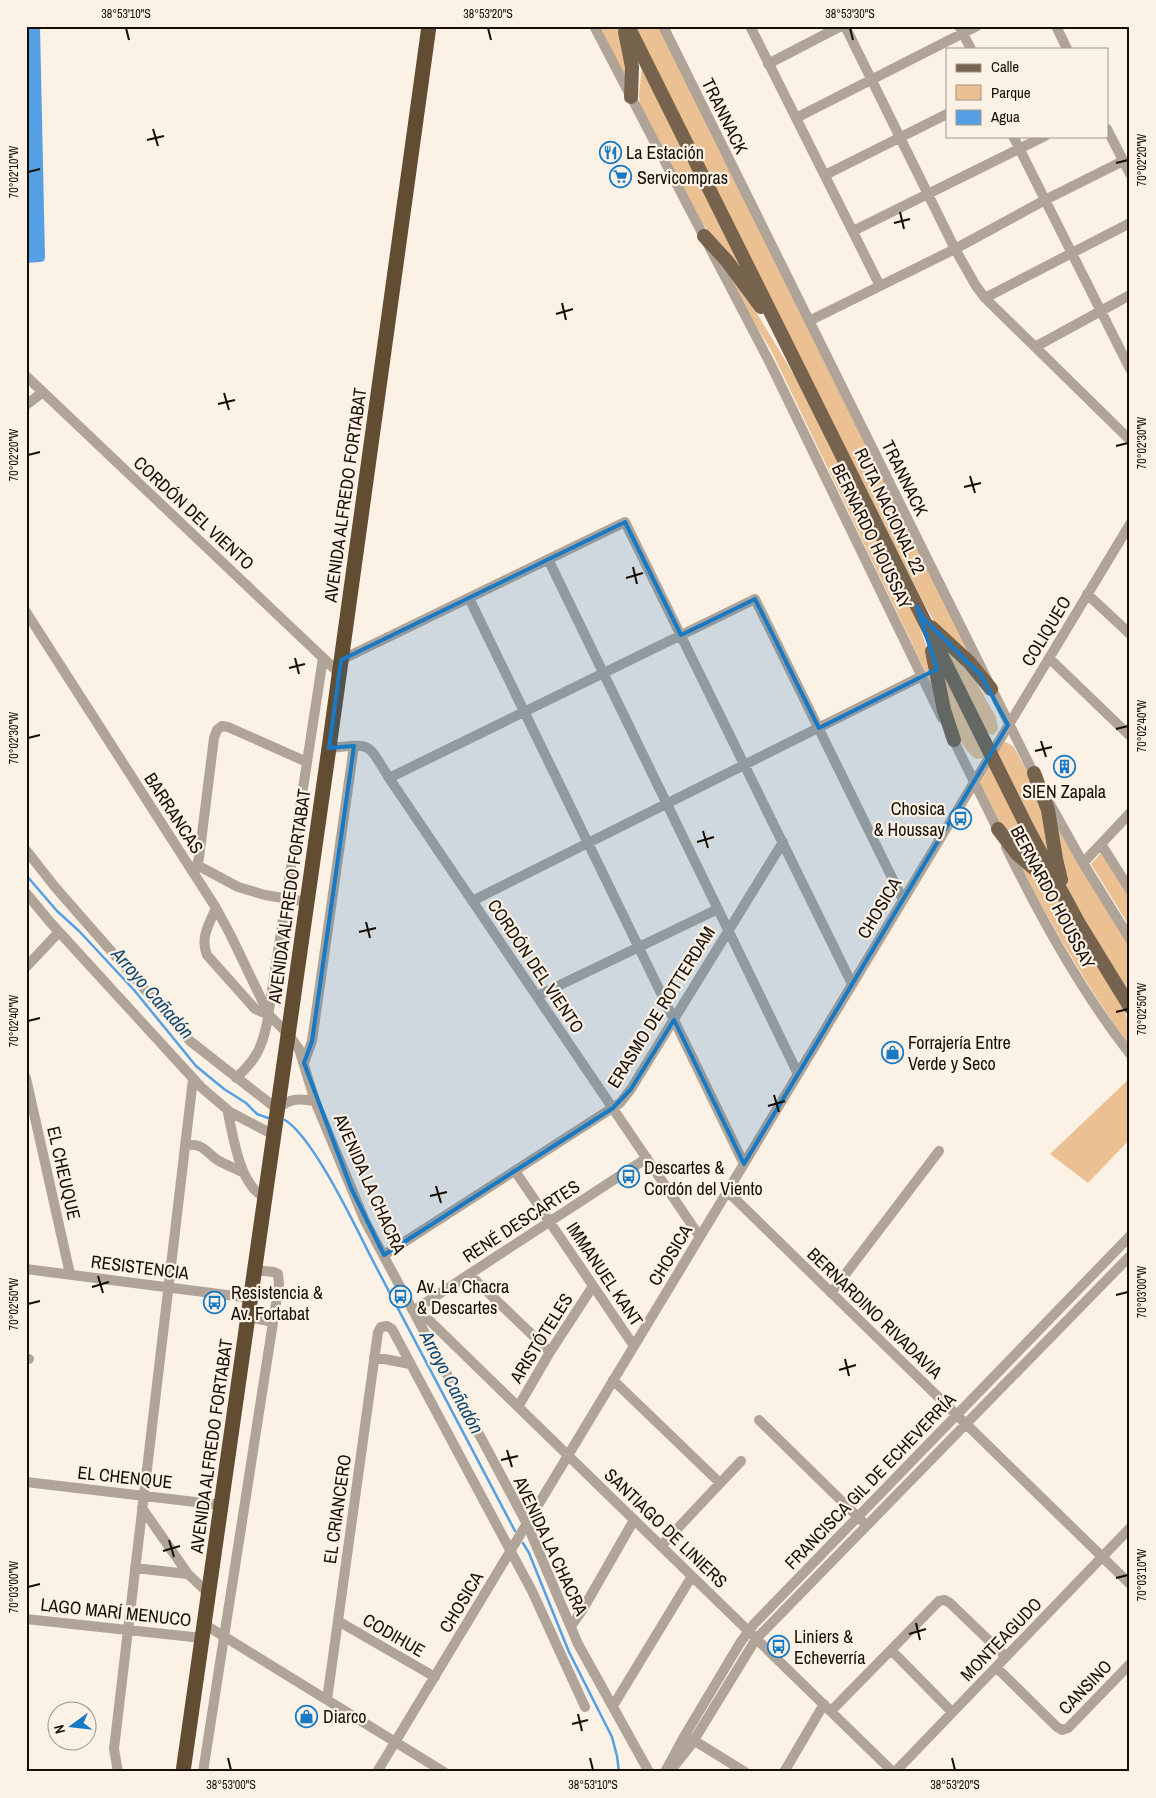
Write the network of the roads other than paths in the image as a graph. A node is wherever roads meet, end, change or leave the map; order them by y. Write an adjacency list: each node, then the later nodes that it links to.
1 (429, 26): 56 (highway, AVENIDA ALFREDO FORTABAT)
2 (594, 26): 16 (street, BERNARDO HOUSSAY)
3 (623, 26): 16 (main road)
4 (628, 26): 39 (main road, RUTA NACIONAL 22)
5 (663, 26): 38 (street, TRANNACK)
6 (750, 26): 14 (street)
7 (841, 26): 14 (street)
8 (845, 26): 15 (street)
9 (977, 26): 11 (street)
10 (1056, 26): 13 (street)
11 (961, 30): 12 (street); 15 (street)
12 (970, 48)
13 (1067, 48)
14 (768, 64): 18 (street)
15 (872, 80): 18 (street); 20 (street)
16 (631, 97): 31 (street, BERNARDO HOUSSAY)
17 (946, 114): 20 (street)
18 (796, 118): 26 (street)
19 (1108, 131): 24 (street)
20 (901, 137): 26 (street); 27 (street)
21 (1014, 138): 23 (street)
22 (1041, 138): 23 (street)
23 (1019, 149): 27 (street); 28 (street)
24 (1123, 161): 25 (street); 28 (street)
25 (1130, 174)
26 (826, 176): 30 (street)
27 (929, 194): 30 (street); 32 (street)
28 (1045, 200): 32 (street); 33 (street)
29 (1130, 223): 33 (street)
30 (853, 231): 34 (street)
31 (704, 236): 39 (main road); 58 (street, BERNARDO HOUSSAY)
32 (955, 249): 34 (street); 36 (street)
33 (1071, 252): 36 (street); 37 (street)
34 (880, 286): 38 (street)
35 (1130, 295): 37 (street)
36 (984, 298): 40 (street)
37 (1100, 310): 40 (street); 41 (street)
38 (809, 320): 59 (street, TRANNACK)
39 (786, 342): 51 (main road, RUTA NACIONAL 22)
40 (1035, 347): 45 (street)
41 (1129, 367)
42 (26, 376): 43 (street, CORDÓN DEL VIENTO)
43 (43, 392): 44 (street); 54 (street, CORDÓN DEL VIENTO)
44 (26, 406)
45 (1130, 440)
46 (1130, 524): 48 (street, COLIQUEO)
47 (548, 559): 49 (street); 53 (street); 57 (street)
48 (1087, 594): 52 (street); 55 (street, COLIQUEO)
49 (469, 598): 56 (street); 60 (street)
50 (26, 612): 81 (street, BARRANCAS)
51 (920, 613): 59 (main road); 64 (main road); 67 (main road, RUTA NACIONAL 22)
52 (1130, 634)
53 (681, 635): 57 (street); 62 (street); 69 (street)
54 (323, 658): 56 (street, CORDÓN DEL VIENTO); 68 (street)
55 (1049, 658): 61 (street, COLIQUEO); 63 (street)
56 (340, 667): 66 (highway, AVENIDA ALFREDO FORTABAT)
57 (604, 673): 60 (street); 73 (street)
58 (922, 676): 62 (street); 64 (street, BERNARDO HOUSSAY)
59 (991, 689): 61 (street, TRANNACK)
60 (524, 712): 71 (street); 77 (street)
61 (1008, 725): 67 (street, COLIQUEO); 70 (street, TRANNACK)
62 (819, 728): 69 (street); 85 (street)
63 (1130, 736)
64 (954, 740): 72 (street, BERNARDO HOUSSAY)
65 (354, 746): 66 (street, CORDÓN DEL VIENTO); 71 (street, CORDÓN DEL VIENTO); 106 (street)
66 (329, 748): 88 (highway, AVENIDA ALFREDO FORTABAT)
67 (990, 754): 72 (street, CHOSICA); 86 (main road, RUTA NACIONAL 22)
68 (308, 762): 81 (street); 84 (street)
69 (745, 765): 73 (street); 76 (street)
70 (1034, 773): 80 (street, TRANNACK); 91 (main road)
71 (389, 778): 87 (street, CORDÓN DEL VIENTO)
72 (975, 781): 75 (street, BERNARDO HOUSSAY); 85 (street, CHOSICA)
73 (667, 804): 77 (street); 90 (street)
74 (1130, 814): 78 (street)
75 (998, 829): 86 (main road); 105 (street, BERNARDO HOUSSAY)
76 (783, 842): 92 (street, ERASMO DE ROTTERDAM); 98 (street)
77 (588, 843): 87 (street); 95 (street)
78 (1101, 844): 80 (street); 82 (street)
79 (26, 850): 109 (street)
80 (1083, 863): 94 (street, TRANNACK)
81 (195, 870): 84 (street); 89 (street, BARRANCAS)
82 (1130, 890)
83 (26, 893): 93 (street)
84 (287, 899): 88 (street); 101 (street)
85 (903, 900): 98 (street, CHOSICA)
86 (1066, 900): 91 (main road, RUTA NACIONAL 22)
87 (472, 901): 99 (street, CORDÓN DEL VIENTO)
88 (307, 902): 104 (highway, AVENIDA ALFREDO FORTABAT)
89 (216, 908): 101 (street, BARRANCAS); 101 (street)
90 (718, 909): 92 (street); 95 (street)
91 (1078, 922): 97 (main road, RUTA NACIONAL 22)
92 (728, 930): 103 (street, ERASMO DE ROTTERDAM); 107 (street)
93 (59, 932): 96 (street); 110 (street)
94 (1130, 939)
95 (638, 947): 99 (street); 103 (street)
96 (26, 967)
97 (1114, 983): 100 (main road, RUTA NACIONAL 22); 102 (main road)
98 (852, 984): 107 (street, CHOSICA)
99 (537, 996): 113 (street, CORDÓN DEL VIENTO)
100 (1130, 1007)
101 (269, 1014): 104 (street, BARRANCAS); 109 (street)
102 (1130, 1014)
103 (674, 1020): 113 (street, ERASMO DE ROTTERDAM); 119 (street)
104 (288, 1034): 106 (street, AVENIDA LA CHACRA); 112 (highway, AVENIDA ALFREDO FORTABAT)
105 (1130, 1054)
106 (304, 1063): 111 (street, AVENIDA LA CHACRA)
107 (798, 1074): 119 (street, CHOSICA)
108 (26, 1078): 131 (street, EL CHEUQUE)
109 (236, 1078): 112 (street)
110 (193, 1079): 114 (street); 116 (street)
111 (316, 1101): 112 (street); 127 (street, AVENIDA LA CHACRA)
112 (277, 1108): 115 (highway, AVENIDA ALFREDO FORTABAT)
113 (613, 1108): 118 (street, CORDÓN DEL VIENTO); 120 (street, ERASMO DE ROTTERDAM)
114 (227, 1109): 115 (street); 121 (street)
115 (274, 1135): 123 (highway, AVENIDA ALFREDO FORTABAT)
116 (185, 1145): 121 (street); 134 (street)
117 (939, 1151): 135 (street)
118 (647, 1158): 124 (street, RENÉ DESCARTES); 125 (street, CORDÓN DEL VIENTO)
119 (744, 1164): 122 (street, CHOSICA)
120 (515, 1171): 124 (street, IMMANUEL KANT); 127 (street, ERASMO DE ROTTERDAM)
121 (244, 1173): 123 (street)
122 (727, 1191): 125 (street, CHOSICA); 135 (street, BERNARDINO RIVADAVIA)
123 (265, 1198): 130 (highway, AVENIDA ALFREDO FORTABAT)
124 (550, 1222): 132 (street, RENÉ DESCARTES); 133 (street, IMMANUEL KANT)
125 (700, 1236): 141 (street, CHOSICA)
126 (1130, 1236): 147 (street, FRANCISCA GIL DE ECHEVERRÍA)
127 (384, 1255): 137 (street, AVENIDA LA CHACRA)
128 (1130, 1256): 149 (street, FRANCISCA GIL DE ECHEVERRÍA)
129 (26, 1269): 131 (street, RESISTENCIA)
130 (254, 1270): 136 (highway, AVENIDA ALFREDO FORTABAT); 139 (street)
131 (70, 1274): 134 (street, RESISTENCIA)
132 (469, 1274): 137 (street, RENÉ DESCARTES); 142 (street)
133 (593, 1286): 141 (street, IMMANUEL KANT); 142 (street, ARISTÓTELES)
134 (168, 1287): 136 (street, RESISTENCIA); 154 (street)
135 (831, 1293): 147 (street, BERNARDINO RIVADAVIA)
136 (250, 1298): 138 (highway, AVENIDA ALFREDO FORTABAT)
137 (413, 1311): 146 (street, SANTIAGO DE LINIERS); 159 (street, AVENIDA LA CHACRA)
138 (248, 1317): 139 (street); 155 (highway, AVENIDA ALFREDO FORTABAT)
139 (274, 1322): 176 (street)
140 (384, 1326): 143 (street, EL CRIANCERO); 144 (street, AVENIDA LA CHACRA)
141 (634, 1346): 145 (street, CHOSICA)
142 (550, 1352): 146 (street, ARISTÓTELES)
143 (374, 1357): 144 (street); 171 (street, EL CRIANCERO)
144 (410, 1364): 163 (street, AVENIDA LA CHACRA)
145 (613, 1380): 150 (street, CHOSICA); 153 (street)
146 (518, 1407): 150 (street, SANTIAGO DE LINIERS)
147 (957, 1415): 149 (street, BERNARDINO RIVADAVIA); 157 (street, FRANCISCA GIL DE ECHEVERRÍA)
148 (759, 1420): 157 (street)
149 (966, 1424): 160 (street, FRANCISCA GIL DE ECHEVERRÍA); 164 (street, BERNARDINO RIVADAVIA)
150 (568, 1455): 158 (street, SANTIAGO DE LINIERS); 159 (street, CHOSICA)
151 (741, 1461): 153 (street)
152 (26, 1482): 154 (street, EL CHENQUE)
153 (720, 1484): 162 (street)
154 (144, 1496): 155 (street, EL CHENQUE); 156 (street)
155 (221, 1505): 169 (highway, AVENIDA ALFREDO FORTABAT)
156 (142, 1508): 165 (street); 166 (street)
157 (858, 1517): 160 (street); 175 (street, FRANCISCA GIL DE ECHEVERRÍA)
158 (634, 1520): 162 (street, SANTIAGO DE LINIERS); 172 (street)
159 (527, 1524): 163 (street, CHOSICA); 172 (street, AVENIDA LA CHACRA)
160 (867, 1525): 177 (street, FRANCISCA GIL DE ECHEVERRÍA)
161 (1130, 1528): 164 (street, MONTEAGUDO)
162 (661, 1546): 167 (street, SANTIAGO DE LINIERS)
163 (511, 1550): 182 (street, CHOSICA); 185 (street, AVENIDA LA CHACRA)
164 (1102, 1557): 168 (street, BERNARDINO RIVADAVIA); 179 (street, MONTEAGUDO)
165 (135, 1568): 166 (street); 173 (street)
166 (188, 1574): 169 (street)
167 (692, 1576): 175 (street, SANTIAGO DE LINIERS); 184 (street)
168 (1130, 1584)
169 (208, 1594): 174 (highway, AVENIDA ALFREDO FORTABAT)
170 (26, 1619): 173 (street, LAGO MARÍ MENUCO)
171 (338, 1621): 182 (street, CODIHUE); 183 (street, EL CRIANCERO)
172 (571, 1626): 184 (street, AVENIDA LA CHACRA)
173 (128, 1630): 174 (street, LAGO MARÍ MENUCO); 190 (street)
174 (203, 1631): 176 (street); 191 (highway, AVENIDA ALFREDO FORTABAT)
175 (748, 1631): 177 (street, SANTIAGO DE LINIERS); 188 (street, FRANCISCA GIL DE ECHEVERRÍA)
176 (224, 1636): 183 (street); 192 (street)
177 (756, 1638): 186 (street, SANTIAGO DE LINIERS); 188 (street, FRANCISCA GIL DE ECHEVERRÍA)
178 (891, 1650): 179 (street); 186 (street); 187 (street)
179 (1006, 1657): 181 (street, MONTEAGUDO)
180 (1130, 1664): 181 (street, CANSINO)
181 (996, 1667): 187 (street, MONTEAGUDO)
182 (435, 1677): 189 (street, CHOSICA)
183 (326, 1700): 189 (street)
184 (613, 1706): 195 (street, AVENIDA LA CHACRA)
185 (585, 1707)
186 (828, 1708): 199 (street); 200 (street, SANTIAGO DE LINIERS)
187 (952, 1712): 200 (street, MONTEAGUDO)
188 (689, 1737): 196 (street, FRANCISCA GIL DE ECHEVERRÍA); 197 (street, FRANCISCA GIL DE ECHEVERRÍA); 198 (street)
189 (395, 1742): 193 (street, CHOSICA); 194 (street)
190 (118, 1772)
191 (183, 1772)
192 (203, 1772)
193 (377, 1772)
194 (444, 1772)
195 (649, 1772)
196 (665, 1772)
197 (669, 1772)
198 (744, 1772)
199 (784, 1772)
200 (894, 1772)

